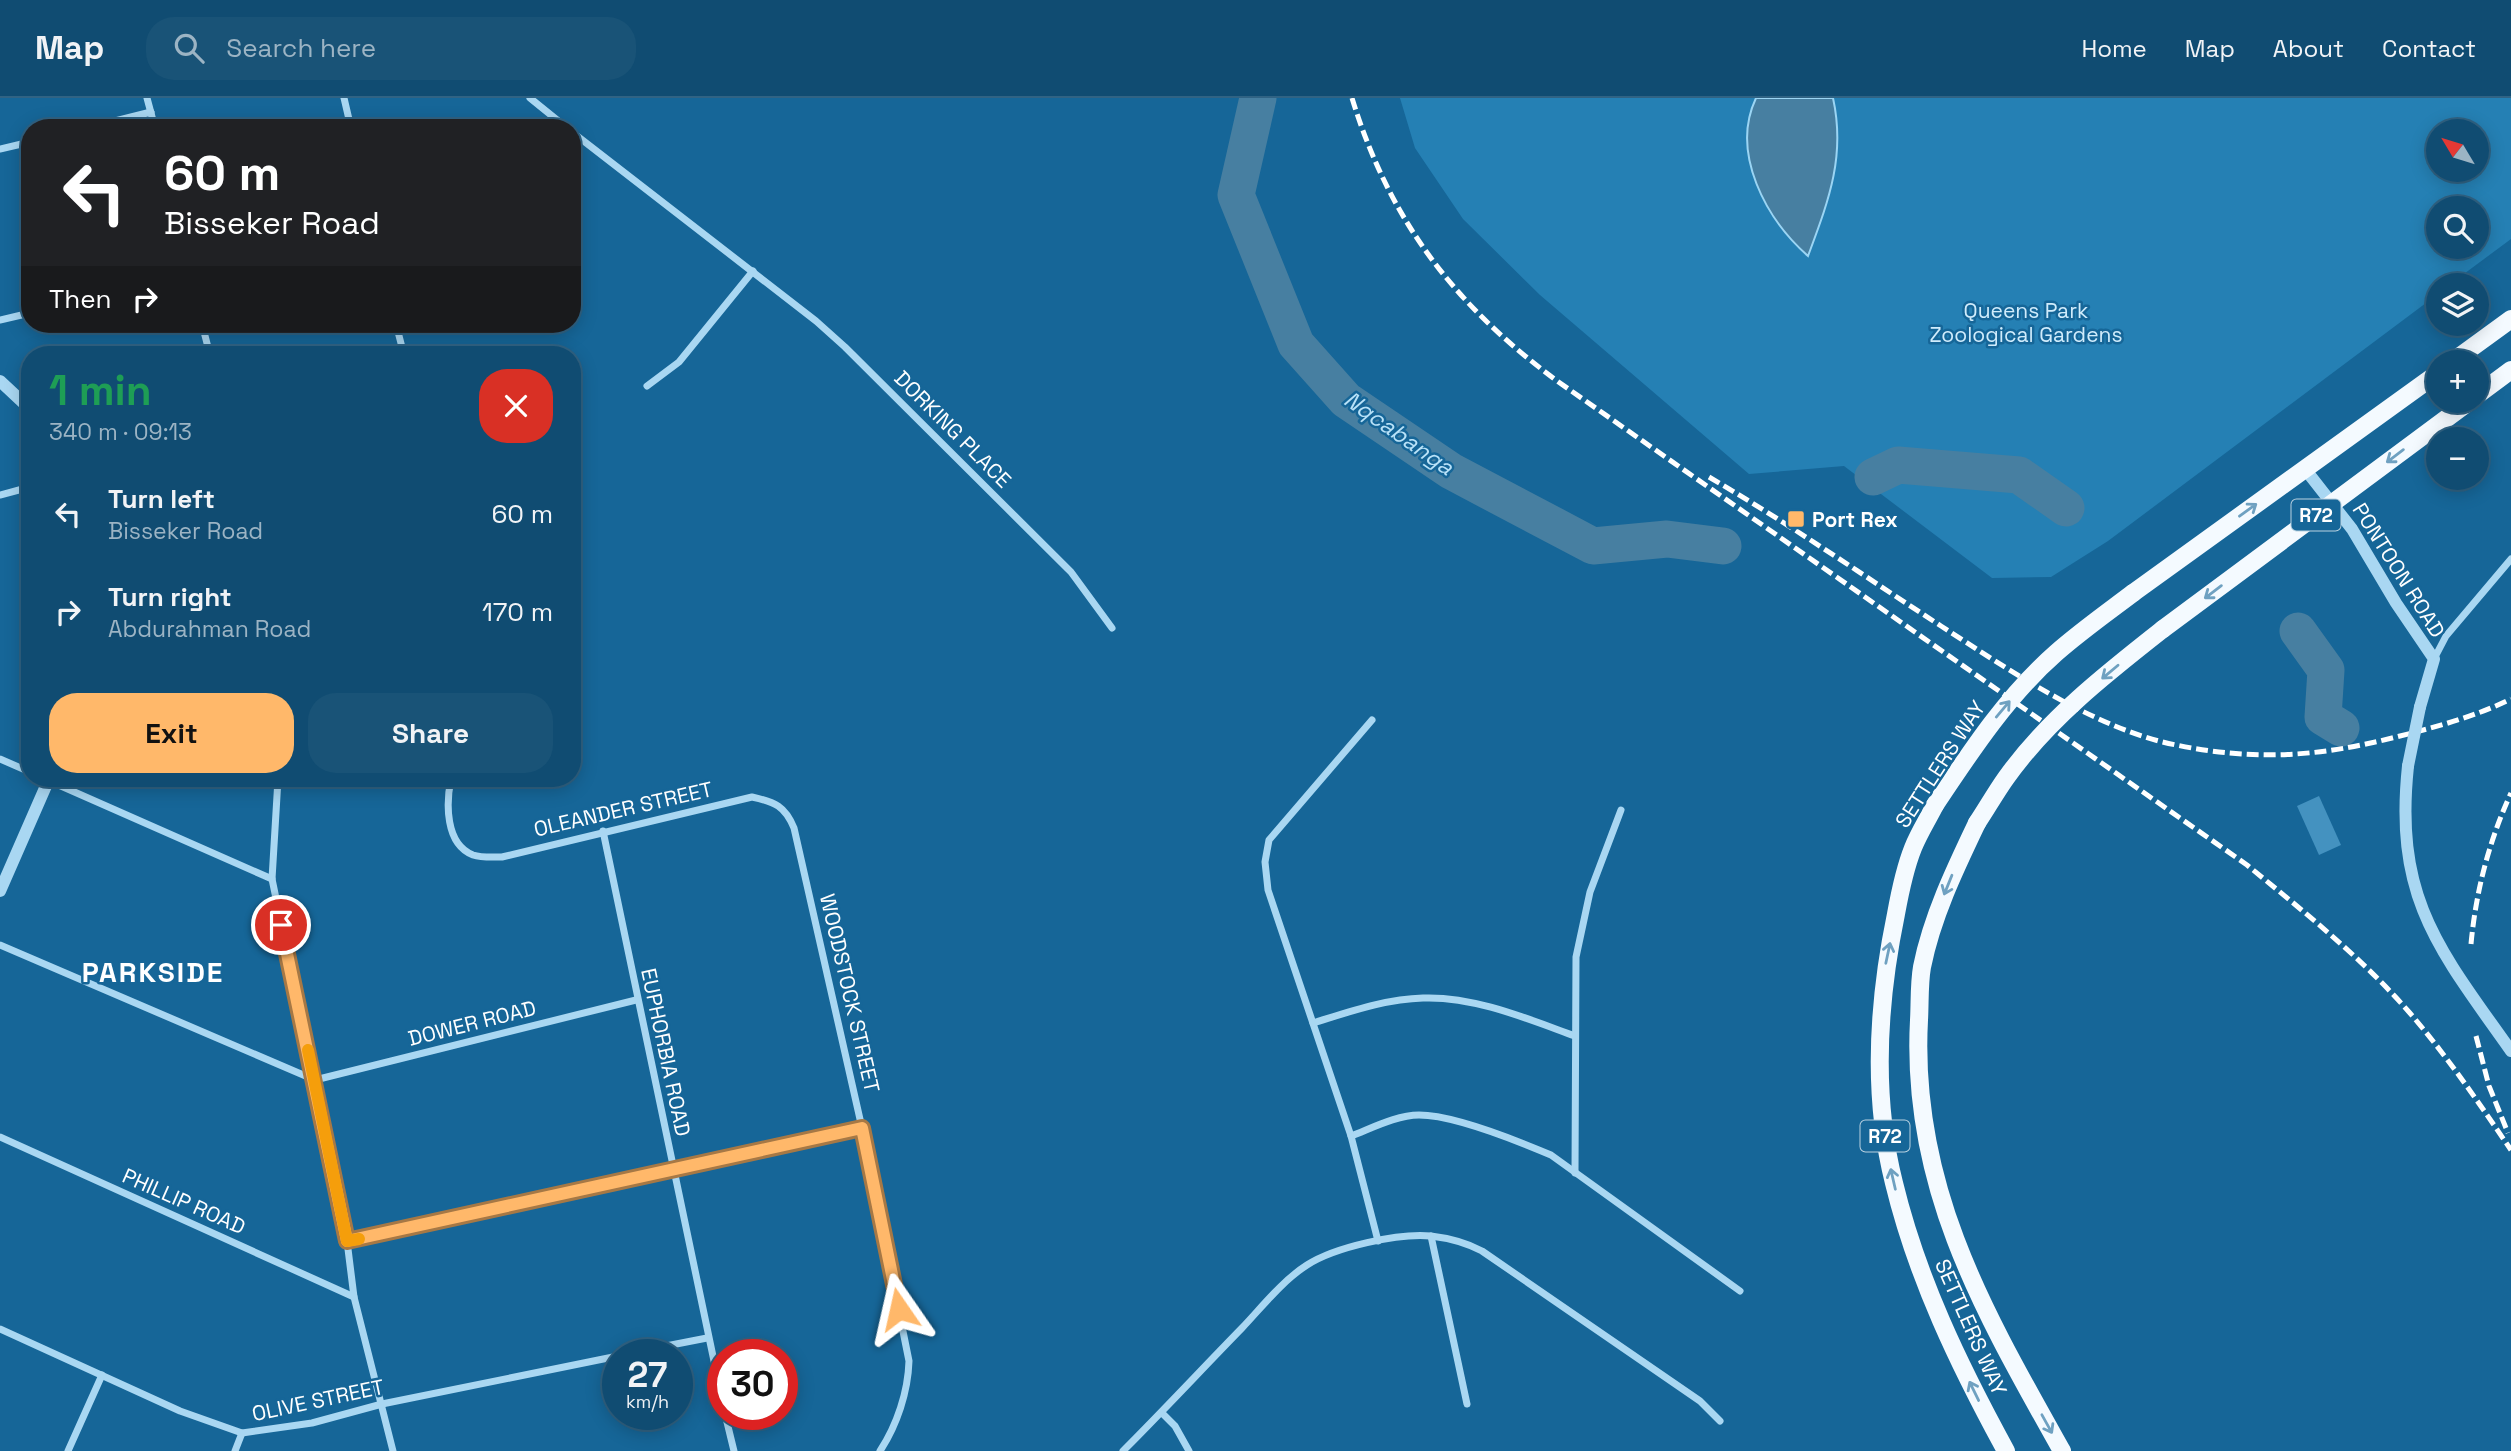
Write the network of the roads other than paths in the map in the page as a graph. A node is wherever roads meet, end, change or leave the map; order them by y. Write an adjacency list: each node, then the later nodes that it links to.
1 (147, 98): 4 (street)
2 (344, 98): 7 (street)
3 (530, 98): 8 (street)
4 (151, 112): 5 (street); 6 (street)
5 (123, 119)
6 (153, 119)
7 (349, 119)
8 (556, 119)
9 (581, 139): 12 (street, DORKING PLACE)
10 (21, 144): 11 (street)
11 (0, 149)
12 (753, 271): 20 (street); 29 (street, DORKING PLACE)
13 (21, 315): 15 (street)
14 (2511, 319): 16 (main road)
15 (0, 320)
16 (2468, 350)
17 (2511, 370): 21 (main road)
18 (0, 381): 22 (street)
19 (2426, 382): 24 (main road, SETTLERS WAY / R72)
20 (647, 386)
21 (2489, 386)
22 (21, 400)
23 (2454, 413): 27 (main road, SETTLERS WAY / R72, one-way to 27)
24 (2305, 469): 27 (street, PONTOON ROAD); 77 (main road, SETTLERS WAY / R72, one-way to 24, bridge)
25 (21, 489): 26 (street)
26 (0, 495)
27 (2333, 502): 30 (street, PONTOON ROAD); 78 (main road, SETTLERS WAY / R72, one-way to 78, bridge)
28 (2511, 559): 30 (street, PONTOON ROAD)
29 (1112, 628)
30 (2434, 659): 47 (street, PONTOON ROAD, bridge)
31 (1372, 720): 45 (street)
32 (0, 759): 33 (street)
33 (21, 768)
34 (44, 787): 42 (street)
35 (65, 787): 41 (street)
36 (278, 787): 41 (street)
37 (449, 787): 40 (street, OLEANDER STREET)
38 (1620, 810): 46 (street)
39 (794, 828): 40 (street, OLEANDER STREET); 49 (street, WOODSTOCK STREET)
40 (603, 831): 44 (street, EUPHORBIA ROAD)
41 (272, 879): 48 (street)
42 (0, 891)
43 (0, 945): 48 (street)
44 (636, 1000): 48 (street, DOWER ROAD); 52 (street, EUPHORBIA ROAD)
45 (1313, 1023): 46 (street); 50 (street)
46 (1575, 1036): 53 (street)
47 (2511, 1051)
48 (315, 1080): 55 (street)
49 (862, 1128): 52 (street); 74 (street, WOODSTOCK STREET)
50 (1351, 1136): 53 (street); 56 (street)
51 (0, 1137): 58 (street, PHILLIP ROAD)
52 (672, 1170): 55 (street); 60 (street, EUPHORBIA ROAD)
53 (1575, 1173): 57 (street)
54 (1431, 1236): 56 (street); 65 (street); 67 (street)
55 (347, 1241): 58 (street)
56 (1378, 1241): 66 (street)
57 (1740, 1291)
58 (354, 1297): 64 (street)
59 (0, 1329): 63 (street, OLIVE STREET)
60 (707, 1338): 61 (street)
61 (693, 1341)
62 (602, 1359): 64 (street, OLIVE STREET)
63 (102, 1375): 69 (street, OLIVE STREET); 70 (street)
64 (382, 1404): 69 (street, OLIVE STREET); 72 (street)
65 (1467, 1404)
66 (1162, 1413): 75 (street); 76 (street)
67 (1720, 1421)
68 (729, 1430): 73 (street)
69 (242, 1433): 71 (street)
70 (68, 1451)
71 (235, 1451)
72 (393, 1451)
73 (734, 1451)
74 (880, 1451)
75 (1123, 1451)
76 (1189, 1451)
77 (2006, 1451)
78 (2063, 1451)

